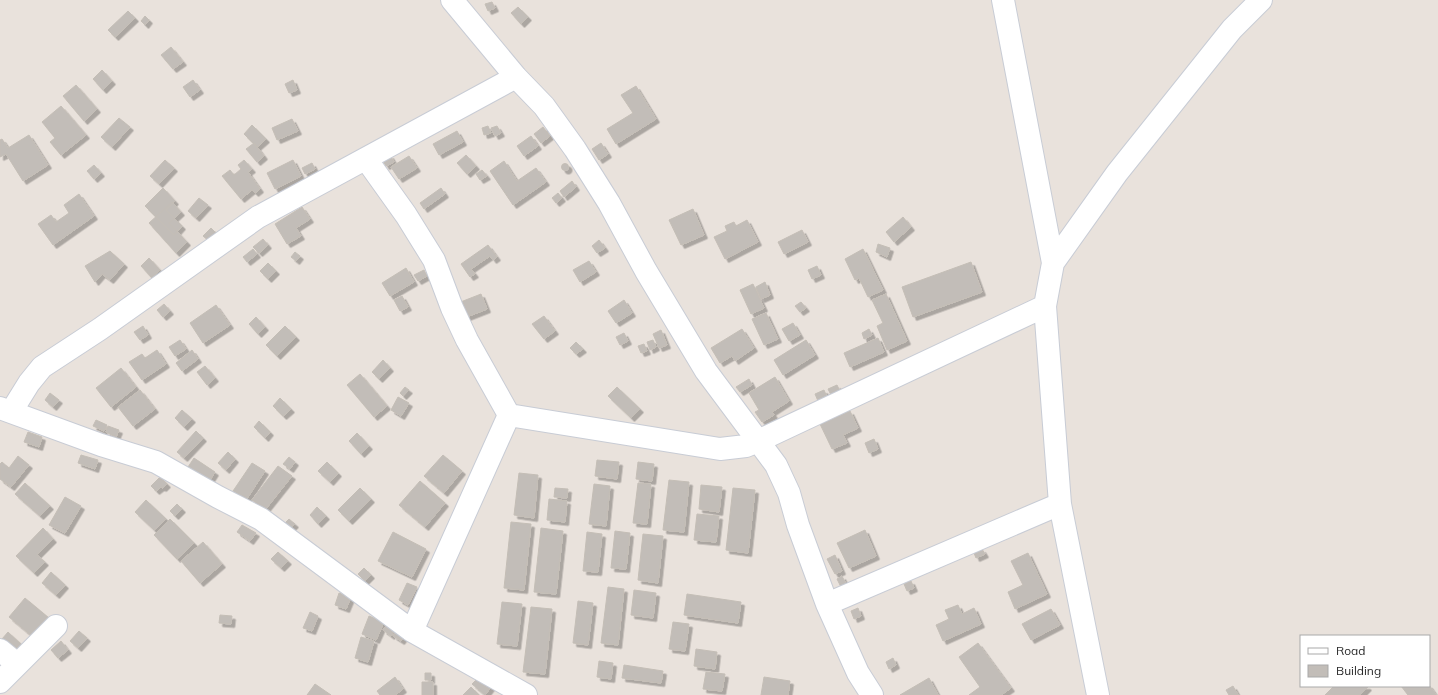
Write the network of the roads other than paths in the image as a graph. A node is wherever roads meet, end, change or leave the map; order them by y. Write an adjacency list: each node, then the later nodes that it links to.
1 (452, 0): 4 (street)
2 (1003, 0): 6 (street)
3 (1261, 0): 6 (street)
4 (516, 77): 5 (street); 10 (street)
5 (366, 159): 8 (street); 9 (street)
6 (1053, 263): 7 (street)
7 (1045, 306): 10 (street); 11 (street)
8 (6, 410): 14 (street)
9 (509, 415): 10 (street); 14 (street)
10 (758, 442): 12 (street)
11 (1060, 504): 12 (street); 20 (street)
12 (827, 604): 19 (street)
13 (56, 626): 16 (street)
14 (412, 631): 18 (street)
15 (0, 650): 16 (street)
16 (17, 664): 17 (street)
17 (0, 682)
18 (526, 695)
19 (872, 695)
20 (1098, 695)

